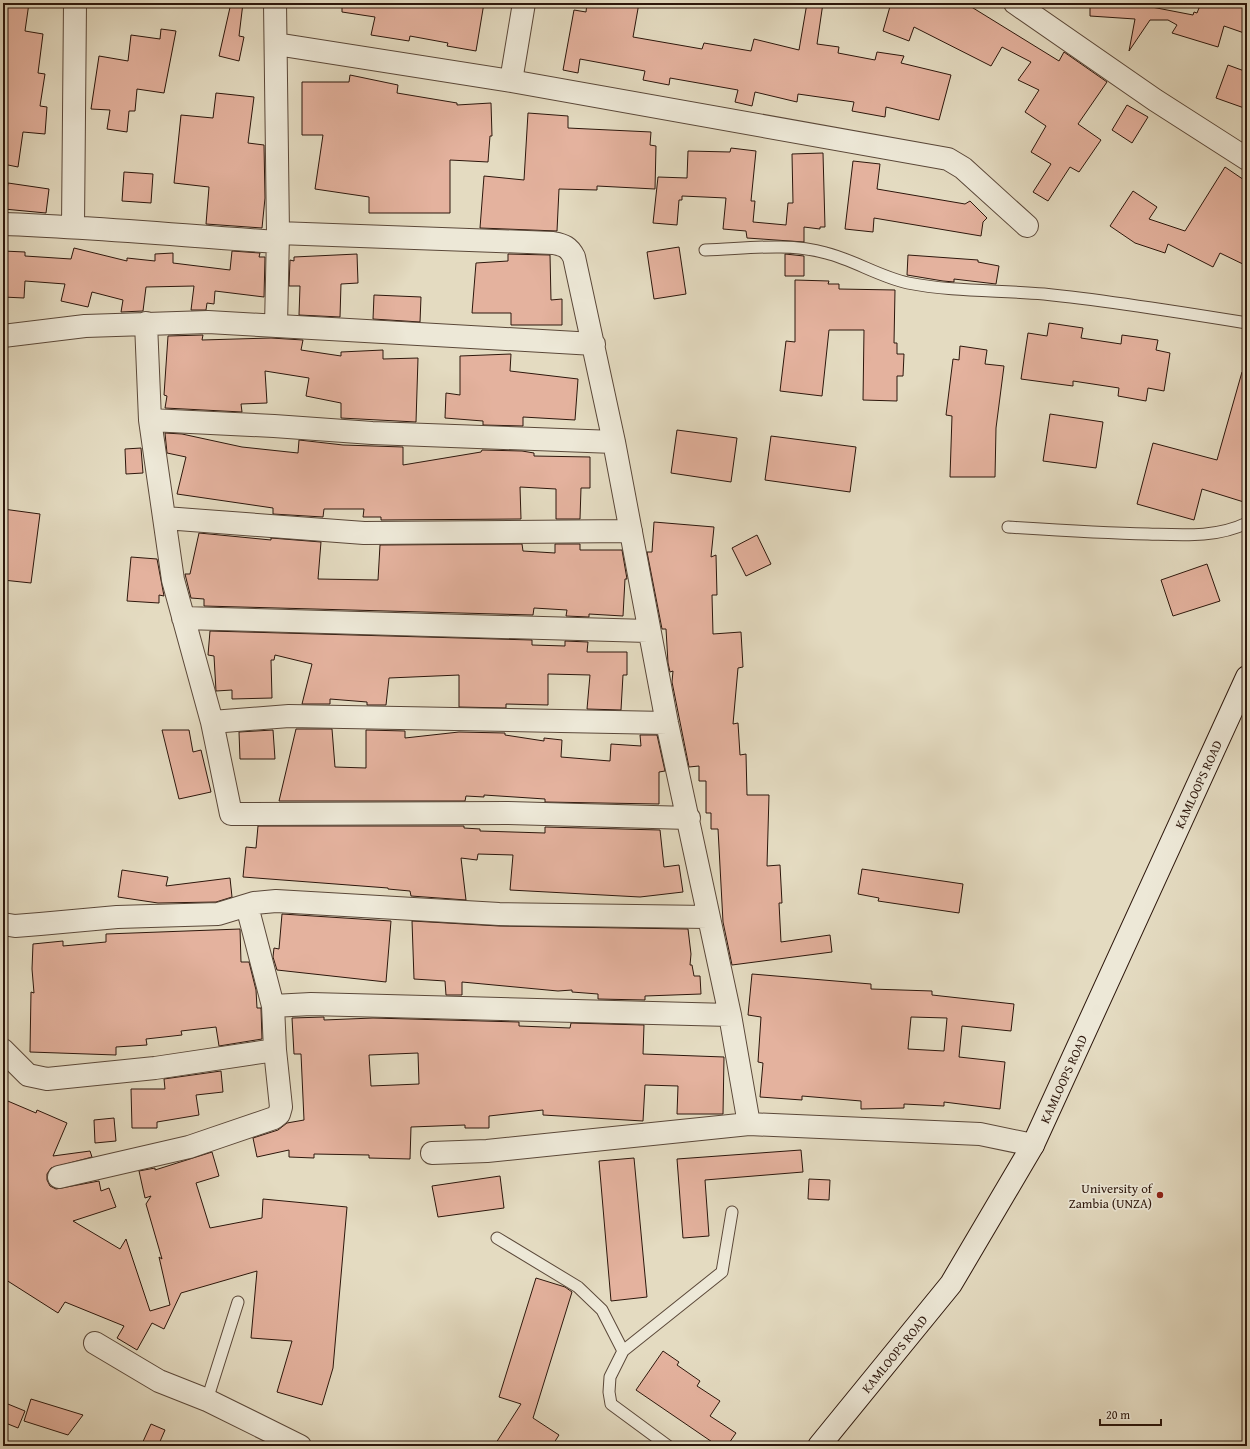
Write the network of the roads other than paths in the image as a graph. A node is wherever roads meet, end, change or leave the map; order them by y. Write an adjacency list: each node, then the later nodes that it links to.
1 (75, 3): 9 (street)
2 (275, 3): 5 (street)
3 (524, 3): 6 (street)
4 (1015, 3): 7 (street)
5 (276, 44): 6 (street); 11 (street)
6 (511, 81): 10 (street)
7 (1247, 159)
8 (3, 224): 9 (street)
9 (73, 226): 11 (street)
10 (1027, 226)
11 (278, 238): 15 (street); 17 (street)
12 (705, 250): 14 (lane)
13 (146, 323): 15 (street); 16 (street); 18 (street)
14 (1247, 323)
15 (276, 326): 17 (street)
16 (3, 336)
17 (594, 344): 19 (street)
18 (150, 420): 19 (street); 20 (street)
19 (614, 442): 23 (street)
20 (165, 518): 23 (street); 24 (street)
21 (1247, 523): 22 (lane)
22 (1008, 527)
23 (631, 531): 25 (street)
24 (183, 618): 25 (street); 27 (street)
25 (648, 631): 28 (street)
26 (1247, 676): 38 (street, KAMLOOPS ROAD)
27 (212, 722): 28 (street); 29 (street)
28 (667, 723): 29 (street)
29 (689, 818): 31 (street)
30 (248, 906): 31 (street); 32 (street); 33 (street)
31 (708, 917): 34 (street)
32 (3, 924)
33 (273, 1006): 34 (street); 36 (street)
34 (730, 1015): 37 (street)
35 (3, 1050): 36 (street)
36 (275, 1050): 40 (street)
37 (749, 1124): 38 (street); 39 (street)
38 (1033, 1145): 49 (street, KAMLOOPS ROAD)
39 (432, 1153)
40 (60, 1177)
41 (732, 1212): 45 (lane)
42 (497, 1238): 45 (lane)
43 (238, 1302): 46 (lane)
44 (95, 1343): 46 (street)
45 (623, 1351): 48 (lane)
46 (207, 1400): 47 (street)
47 (300, 1446)
48 (668, 1446)
49 (819, 1446)

